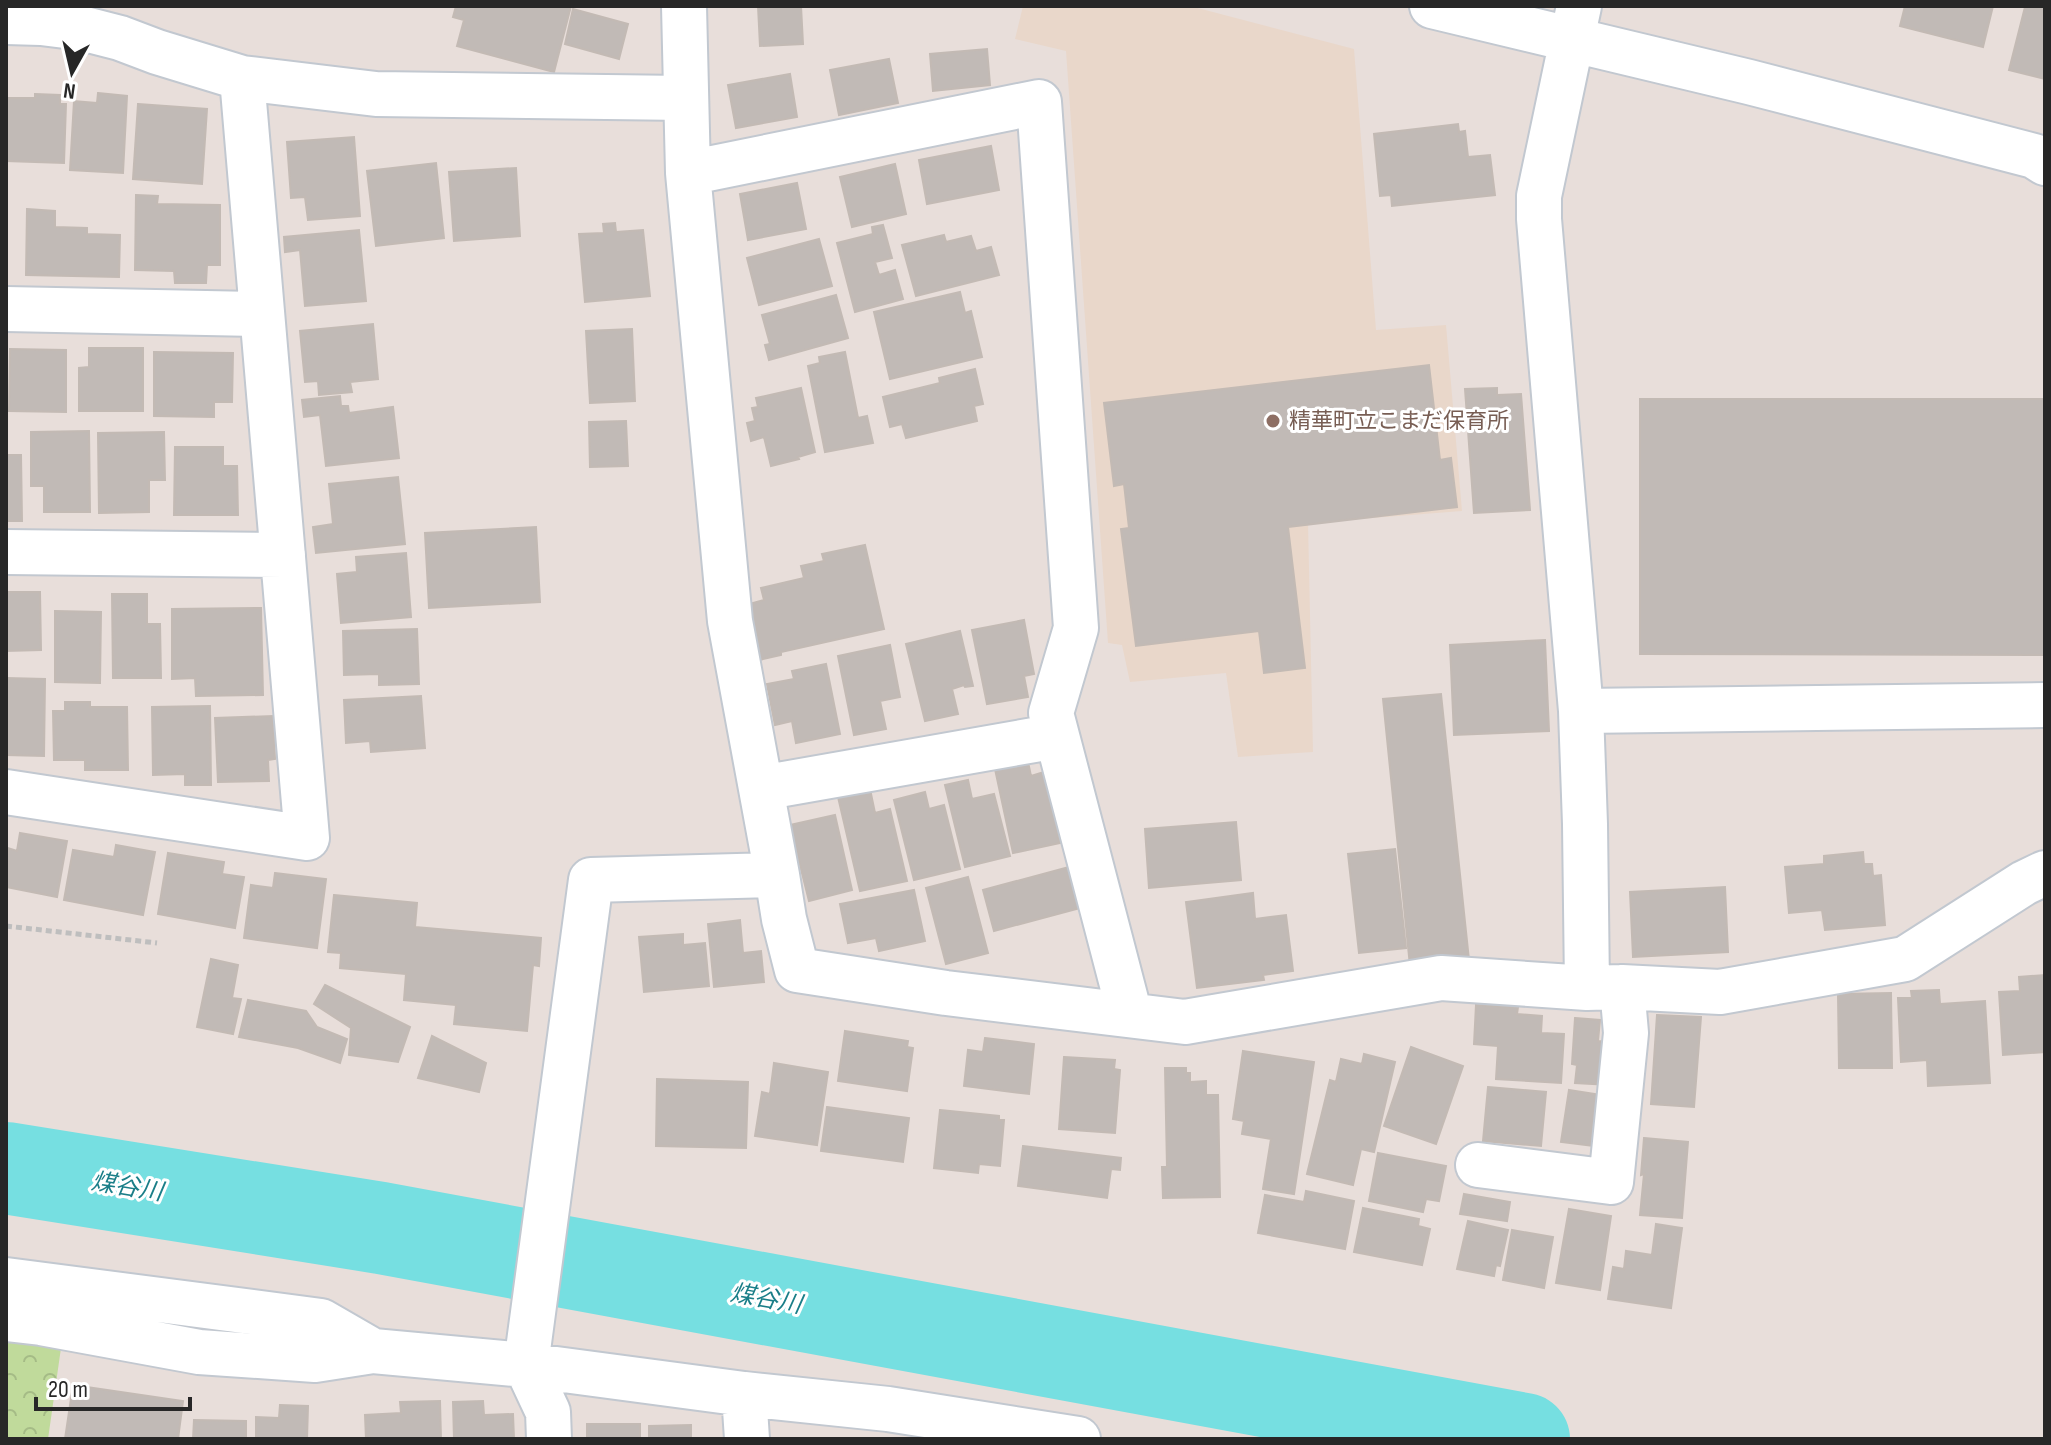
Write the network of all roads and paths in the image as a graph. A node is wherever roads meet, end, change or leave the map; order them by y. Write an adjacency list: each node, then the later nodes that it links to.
1 (684, 6): 6 (street)
2 (1432, 6): 4 (street)
3 (6, 22): 5 (street)
4 (1575, 23): 7 (street); 14 (street)
5 (242, 78): 6 (street); 10 (street)
6 (685, 98): 8 (street)
7 (2041, 158)
8 (688, 173): 15 (street); 16 (street)
9 (6, 309): 10 (street)
10 (262, 314): 12 (street)
11 (6, 552): 12 (street)
12 (283, 555): 17 (street)
13 (2045, 705): 14 (street)
14 (1581, 711): 22 (street)
15 (1057, 736): 16 (street); 23 (street)
16 (761, 788): 19 (street)
17 (6, 792)
18 (2045, 873): 22 (street)
19 (777, 875): 23 (street); 27 (street)
20 (6, 926): 21 (path)
21 (157, 943)
22 (1605, 987): 23 (street); 24 (street)
23 (1130, 1015)
24 (1478, 1165)
25 (6, 1280): 28 (street)
26 (6, 1319): 28 (street)
27 (528, 1348): 28 (street); 29 (street); 30 (street)
28 (373, 1351)
29 (744, 1394): 31 (street); 32 (street)
30 (549, 1439)
31 (747, 1439)
32 (1078, 1439)

